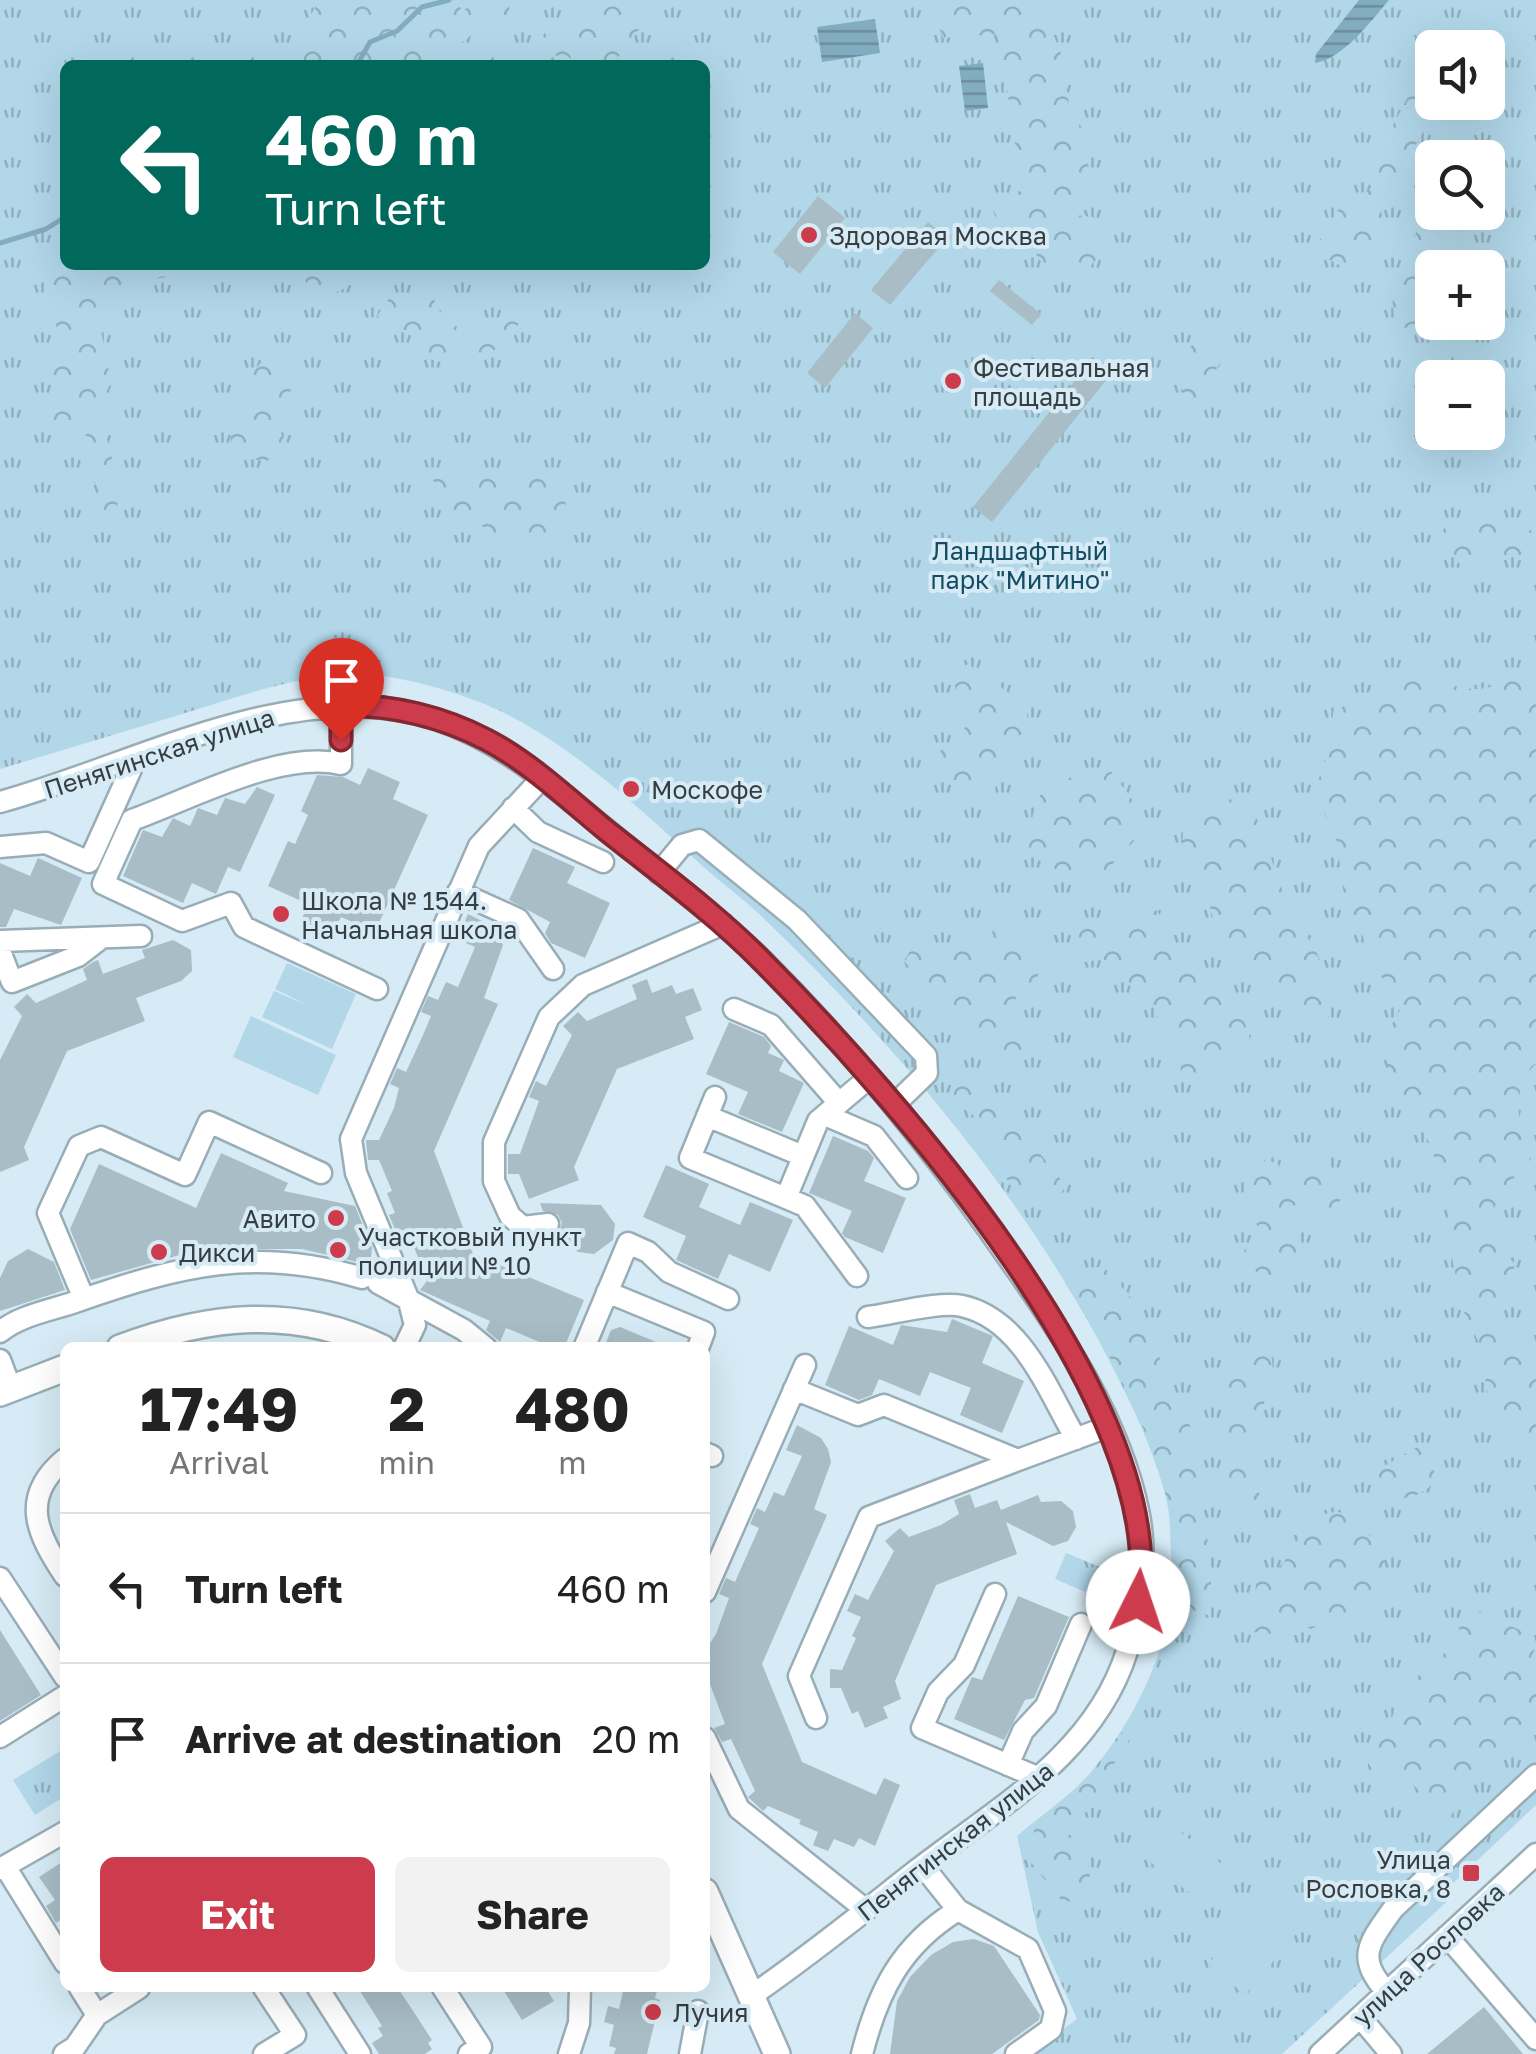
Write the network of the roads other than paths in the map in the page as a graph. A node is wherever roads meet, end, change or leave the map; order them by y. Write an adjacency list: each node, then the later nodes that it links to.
1 (341, 706): 2 (street, Пенягинская улица); 3 (street, Пенягинская улица); 17 (street)
2 (136, 758): 4 (street, Пенягинская улица); 6 (street)
3 (542, 778): 5 (street); 8 (street, Пенягинская улица)
4 (0, 802)
5 (513, 808): 7 (street); 9 (street)
6 (0, 848)
7 (603, 862)
8 (659, 873): 10 (street, Пенягинская улица); 20 (street)
9 (458, 892): 15 (street); 29 (street)
10 (722, 924): 19 (street, Пенягинская улица); 26 (street)
11 (141, 936): 12 (street)
12 (102, 937): 13 (street); 16 (street)
13 (0, 941)
14 (0, 951): 16 (street)
15 (553, 969)
16 (6, 989)
17 (377, 989)
18 (734, 1009): 21 (street)
19 (870, 1077): 20 (street, Пенягинская улица); 21 (street)
20 (894, 1105): 33 (street, Пенягинская улица)
21 (832, 1109): 22 (street); 24 (street)
22 (804, 1156): 25 (street); 25 (street)
23 (321, 1173): 30 (street)
24 (907, 1178)
25 (786, 1198): 27 (street)
26 (548, 1224)
27 (856, 1276)
28 (607, 1292): 31 (street); 40 (street); 41 (street)
29 (408, 1298): 30 (street); 38 (street); 39 (street)
30 (84, 1299): 34 (street)
31 (728, 1299)
32 (868, 1317): 42 (street)
33 (1055, 1326): 42 (street); 48 (street, Пенягинская улица)
34 (0, 1332)
35 (201, 1335): 36 (main road); 37 (main road)
36 (154, 1342)
37 (368, 1342)
38 (407, 1342)
39 (477, 1342)
40 (586, 1342)
41 (700, 1342)
42 (1022, 1346): 49 (street)
43 (0, 1360): 46 (street)
44 (804, 1365): 47 (street)
45 (60, 1370): 46 (main road)
46 (5, 1390)
47 (794, 1390): 50 (street); 54 (street)
48 (1110, 1426): 49 (street); 64 (street, Пенягинская улица)
49 (1076, 1438): 50 (street)
50 (1018, 1460): 59 (street)
51 (60, 1466): 52 (street)
52 (60, 1569)
53 (0, 1578): 57 (street)
54 (710, 1581)
55 (995, 1594): 62 (street)
56 (1081, 1624): 62 (street)
57 (60, 1669)
58 (60, 1699): 60 (street)
59 (816, 1718)
60 (0, 1737)
61 (710, 1749): 70 (street)
62 (1008, 1764): 64 (street)
63 (1536, 1775): 80 (street)
64 (1040, 1778): 67 (street, Пенягинская улица)
65 (60, 1835): 68 (street)
66 (1536, 1854): 72 (street, улица Рословка)
67 (922, 1866): 70 (street, Пенягинская улица); 71 (street)
68 (3, 1868): 73 (street)
69 (710, 1903): 81 (main road)
70 (866, 1910): 81 (street, Пенягинская улица)
71 (958, 1910): 93 (street); 94 (street)
72 (1447, 1936): 80 (street, улица Рословка); 85 (street)
73 (60, 1955)
74 (83, 1992): 83 (street)
75 (133, 1992): 83 (street)
76 (267, 1992): 87 (street)
77 (322, 1992): 88 (street)
78 (446, 1992): 89 (street)
79 (580, 1992): 90 (street)
80 (1387, 1992): 84 (street, улица Рословка)
81 (751, 1996): 92 (main road)
82 (698, 2011): 91 (street)
83 (97, 2015): 86 (street)
84 (1360, 2017): 95 (street, улица Рословка); 96 (street)
85 (1536, 2039)
86 (64, 2054)
87 (264, 2054)
88 (360, 2054)
89 (469, 2054)
90 (570, 2054)
91 (690, 2054)
92 (777, 2054)
93 (862, 2054)
94 (1016, 2054)
95 (1320, 2054)
96 (1391, 2054)

